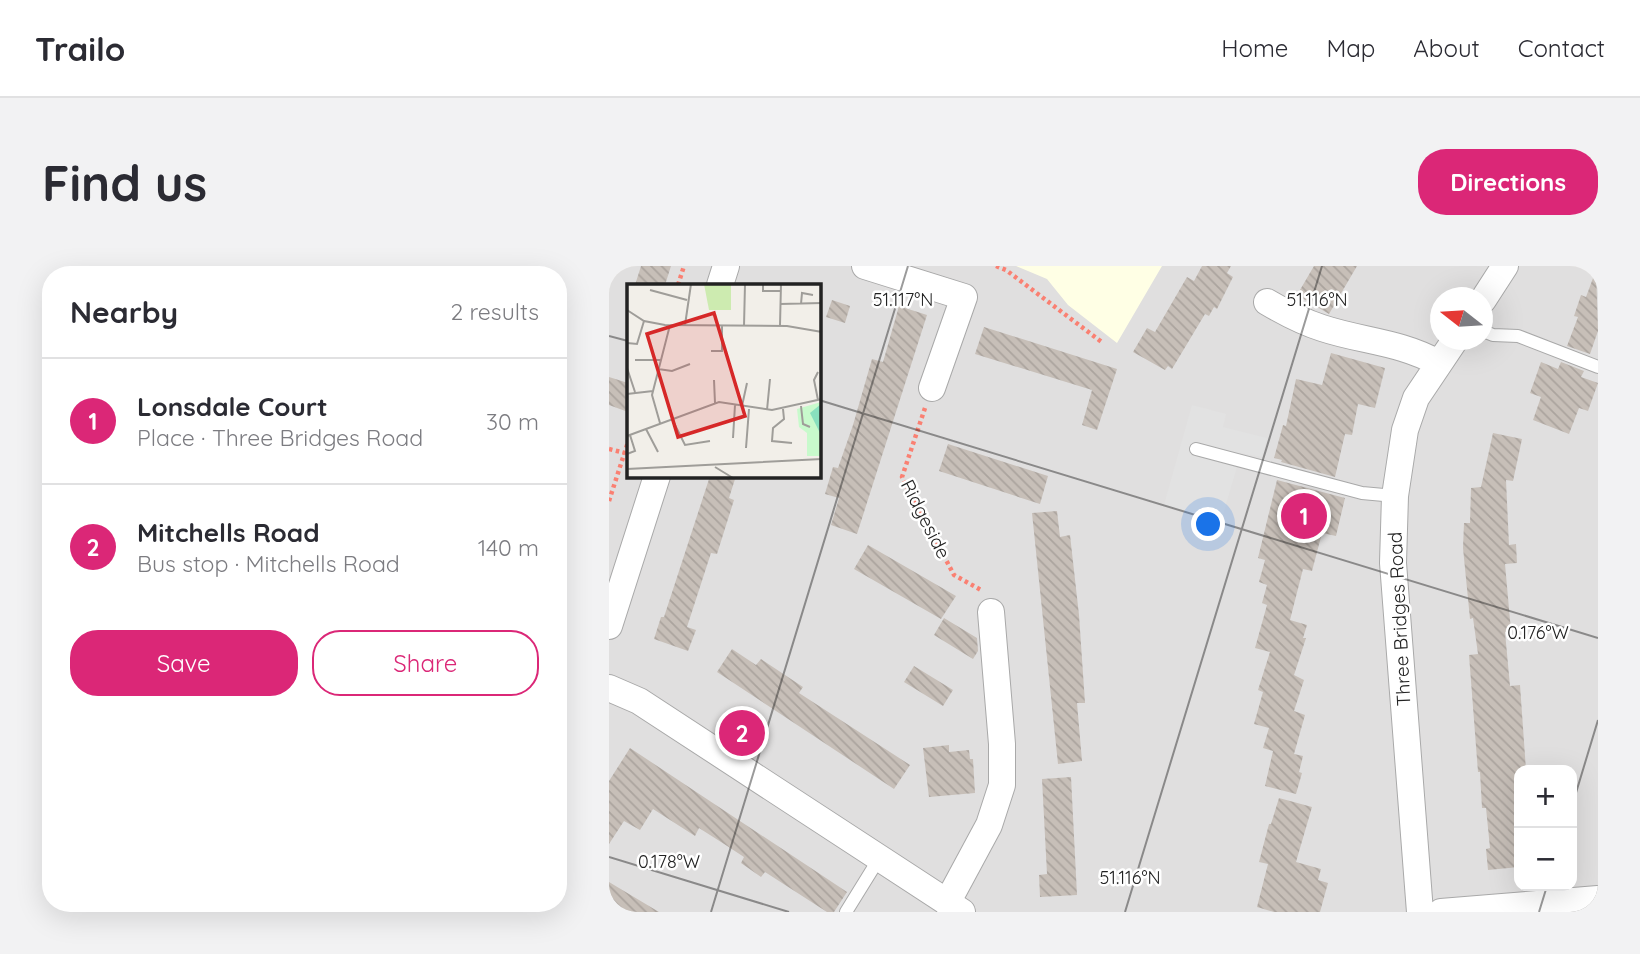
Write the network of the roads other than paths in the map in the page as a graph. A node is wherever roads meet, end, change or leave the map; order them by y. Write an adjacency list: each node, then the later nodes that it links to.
1 (726, 266): 4 (street)
2 (865, 266): 11 (street)
3 (1497, 268): 5 (street)
4 (719, 284)
5 (1488, 287)
6 (1267, 302): 9 (street)
7 (1493, 335): 10 (lane)
8 (1448, 350): 9 (street, Three Bridges Road)
9 (1438, 363): 14 (street, Three Bridges Road)
10 (1598, 367)
11 (932, 388)
12 (1196, 449): 14 (lane)
13 (656, 478): 15 (street)
14 (1395, 496): 23 (street, Three Bridges Road)
15 (621, 546): 17 (street)
16 (991, 612): 21 (street)
17 (609, 626)
18 (609, 688): 19 (street)
19 (880, 858): 21 (street); 22 (lane)
20 (1598, 899): 24 (street)
21 (954, 907)
22 (846, 912)
23 (1420, 912)
24 (1441, 912)

